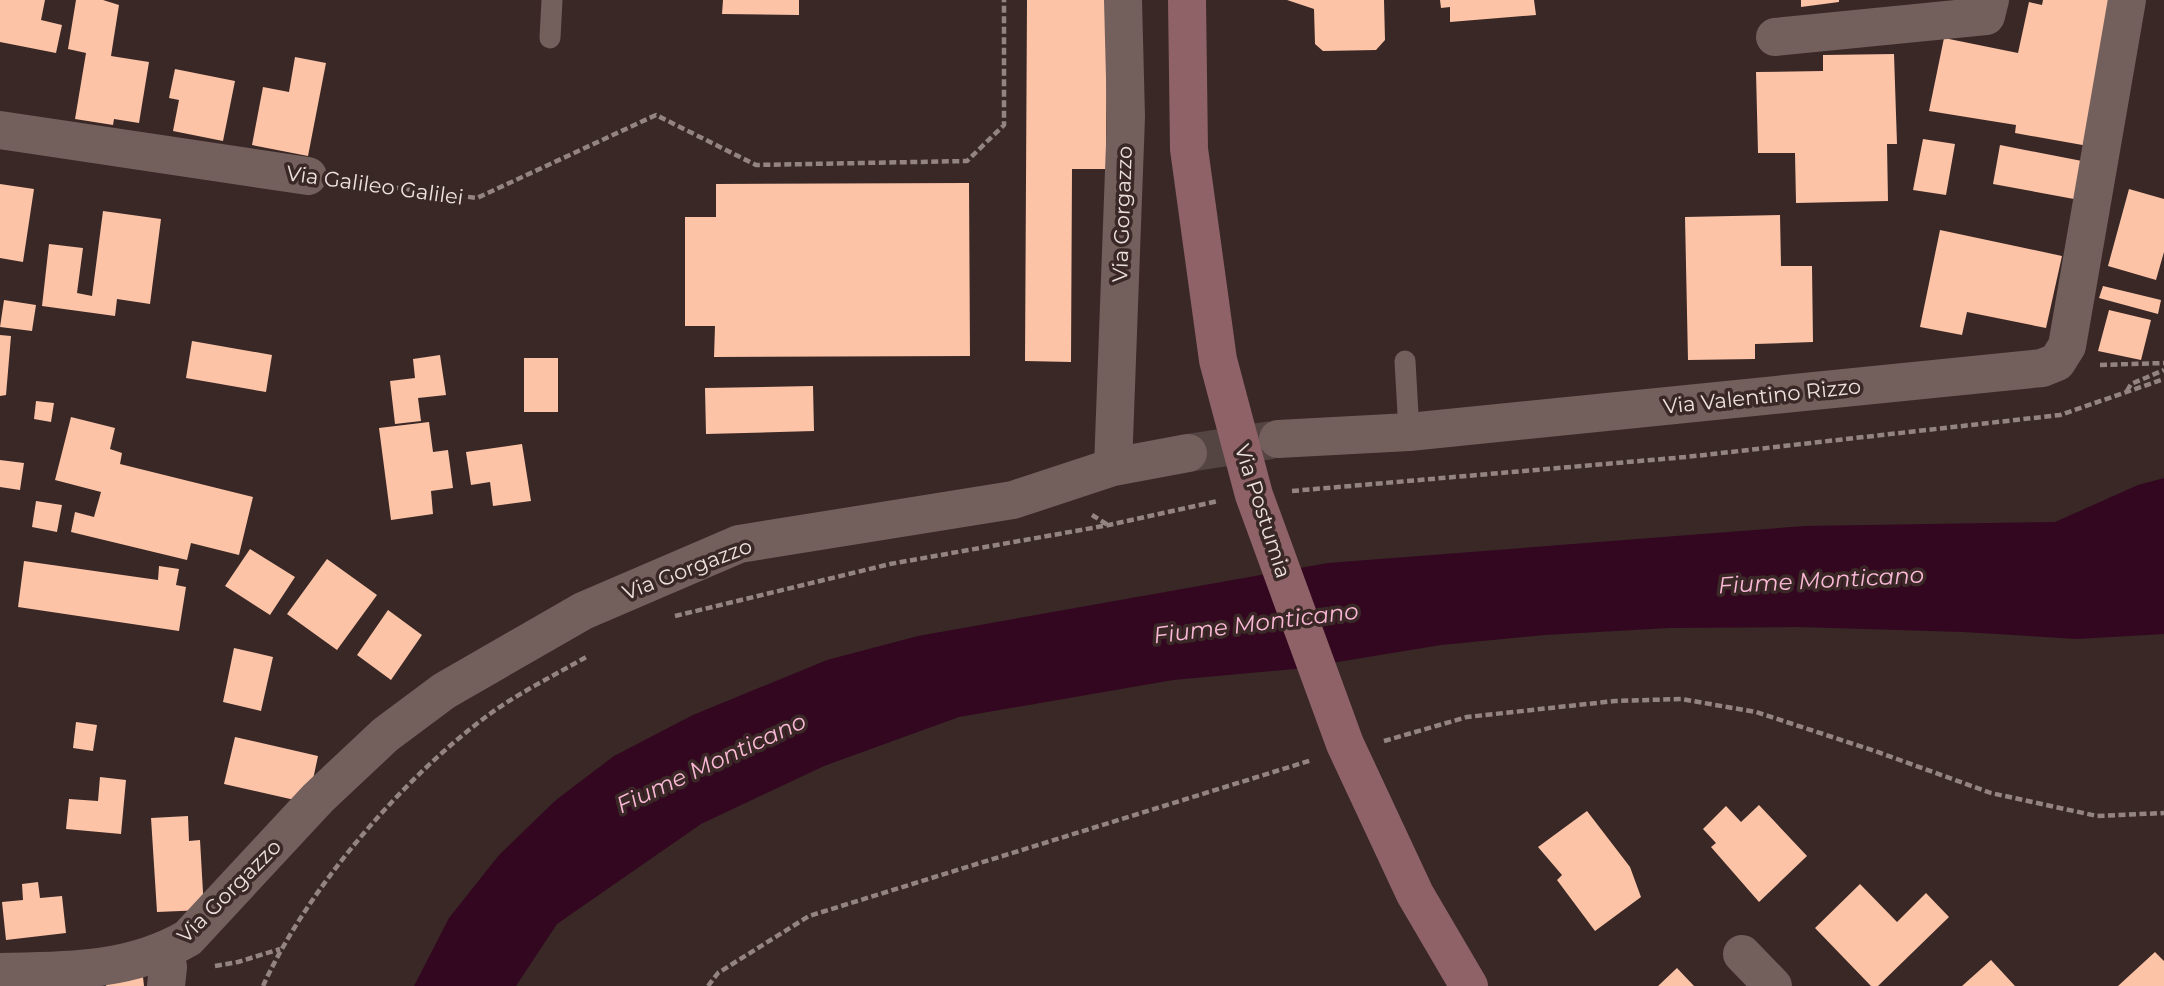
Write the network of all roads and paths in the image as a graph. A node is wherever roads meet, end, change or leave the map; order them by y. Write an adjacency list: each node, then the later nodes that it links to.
1 (552, 0): 8 (lane)
2 (1004, 0): 10 (path, Via Galileo Galilei)
3 (1124, 0): 20 (street, Via Gorgazzo)
4 (1187, 0): 21 (main road, Via Postumia)
5 (1990, 0): 7 (street)
6 (2127, 0): 12 (street)
7 (1775, 37)
8 (550, 38)
9 (0, 130): 10 (street, Via Galileo Galilei)
10 (308, 176)
11 (1405, 361): 17 (lane)
12 (2057, 362): 13 (path); 17 (street, Via Valentino Rizzo)
13 (2164, 363)
14 (2164, 370): 16 (path)
15 (2164, 379): 16 (path)
16 (2127, 391): 21 (path)
17 (1409, 432): 18 (street, Via Valentino Rizzo)
18 (1278, 439)
19 (1188, 453): 20 (street)
20 (1113, 467): 29 (street, Via Gorgazzo)
21 (1259, 508): 22 (path); 24 (main road, Via Postumia)
22 (669, 619)
23 (591, 654): 26 (path)
24 (1341, 733): 25 (path); 32 (path); 33 (main road, Via Postumia)
25 (2164, 813)
26 (280, 949): 28 (path); 31 (path)
27 (1742, 954): 34 (street)
28 (212, 966)
29 (165, 969): 30 (street, Via Gorgazzo)
30 (0, 972)
31 (263, 986)
32 (708, 986)
33 (1469, 986)
34 (1773, 986)

